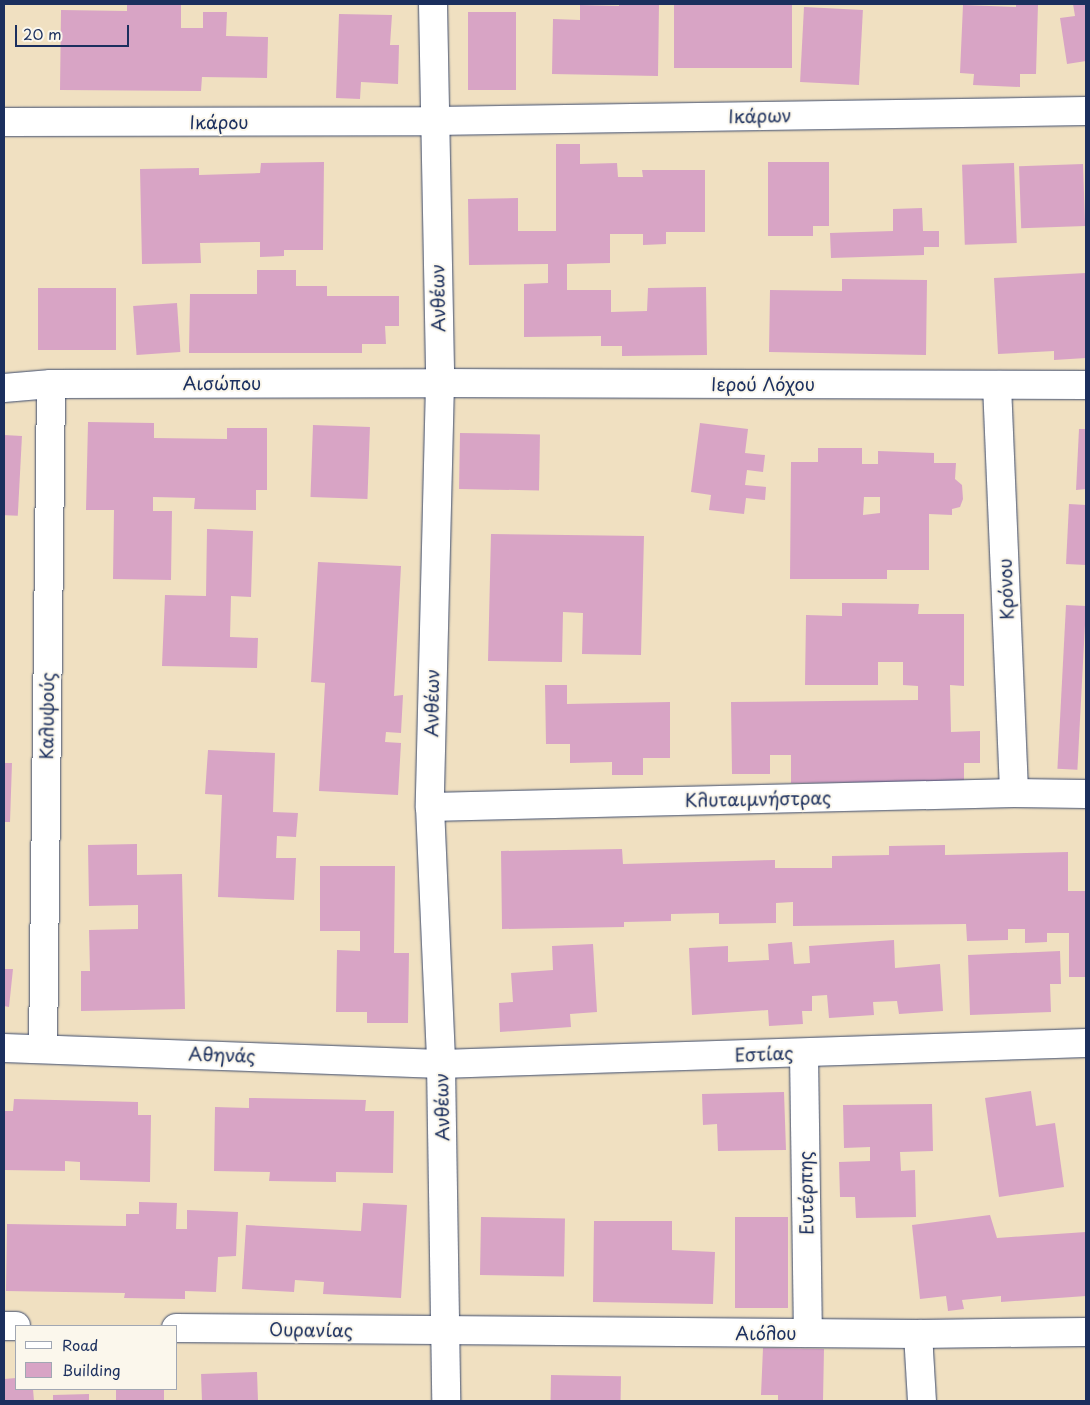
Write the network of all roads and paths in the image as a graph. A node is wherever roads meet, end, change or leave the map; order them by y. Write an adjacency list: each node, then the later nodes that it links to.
1 (433, 4): 3 (street, Ανθέων)
2 (1086, 111): 3 (street, Ικάρων)
3 (434, 121): 4 (street, Ικάρου); 5 (street, Ανθέων)
4 (4, 122)
5 (440, 383): 6 (street, Αισώπου); 7 (street, Ιερού Λόχου); 12 (street, Ανθέων)
6 (51, 384): 9 (street, Αισώπου); 15 (street, Καλυψούς)
7 (997, 385): 8 (street, Ιερού Λόχου); 10 (street, Κρόνου)
8 (1086, 385)
9 (4, 388)
10 (1014, 792): 11 (street, Κλυταιμνήστρας); 12 (street, Κλυταιμνήστρας)
11 (1086, 794)
12 (430, 806): 17 (street, Ανθέων)
13 (1086, 1043): 16 (street, Εστίας)
14 (4, 1048): 15 (street, Αθηνάς)
15 (43, 1049): 17 (street, Αθηνάς)
16 (804, 1053): 17 (street, Εστίας); 21 (street, Ευτέρπης)
17 (441, 1064): 19 (street, Ανθέων)
18 (178, 1328): 19 (street, Ουρανίας)
19 (445, 1331): 21 (street, Αιόλου); 23 (street, Ανθέων)
20 (1086, 1332): 22 (street, Αιόλου)
21 (808, 1333): 22 (street, Αιόλου)
22 (918, 1334): 24 (street)
23 (446, 1401)
24 (922, 1401)

